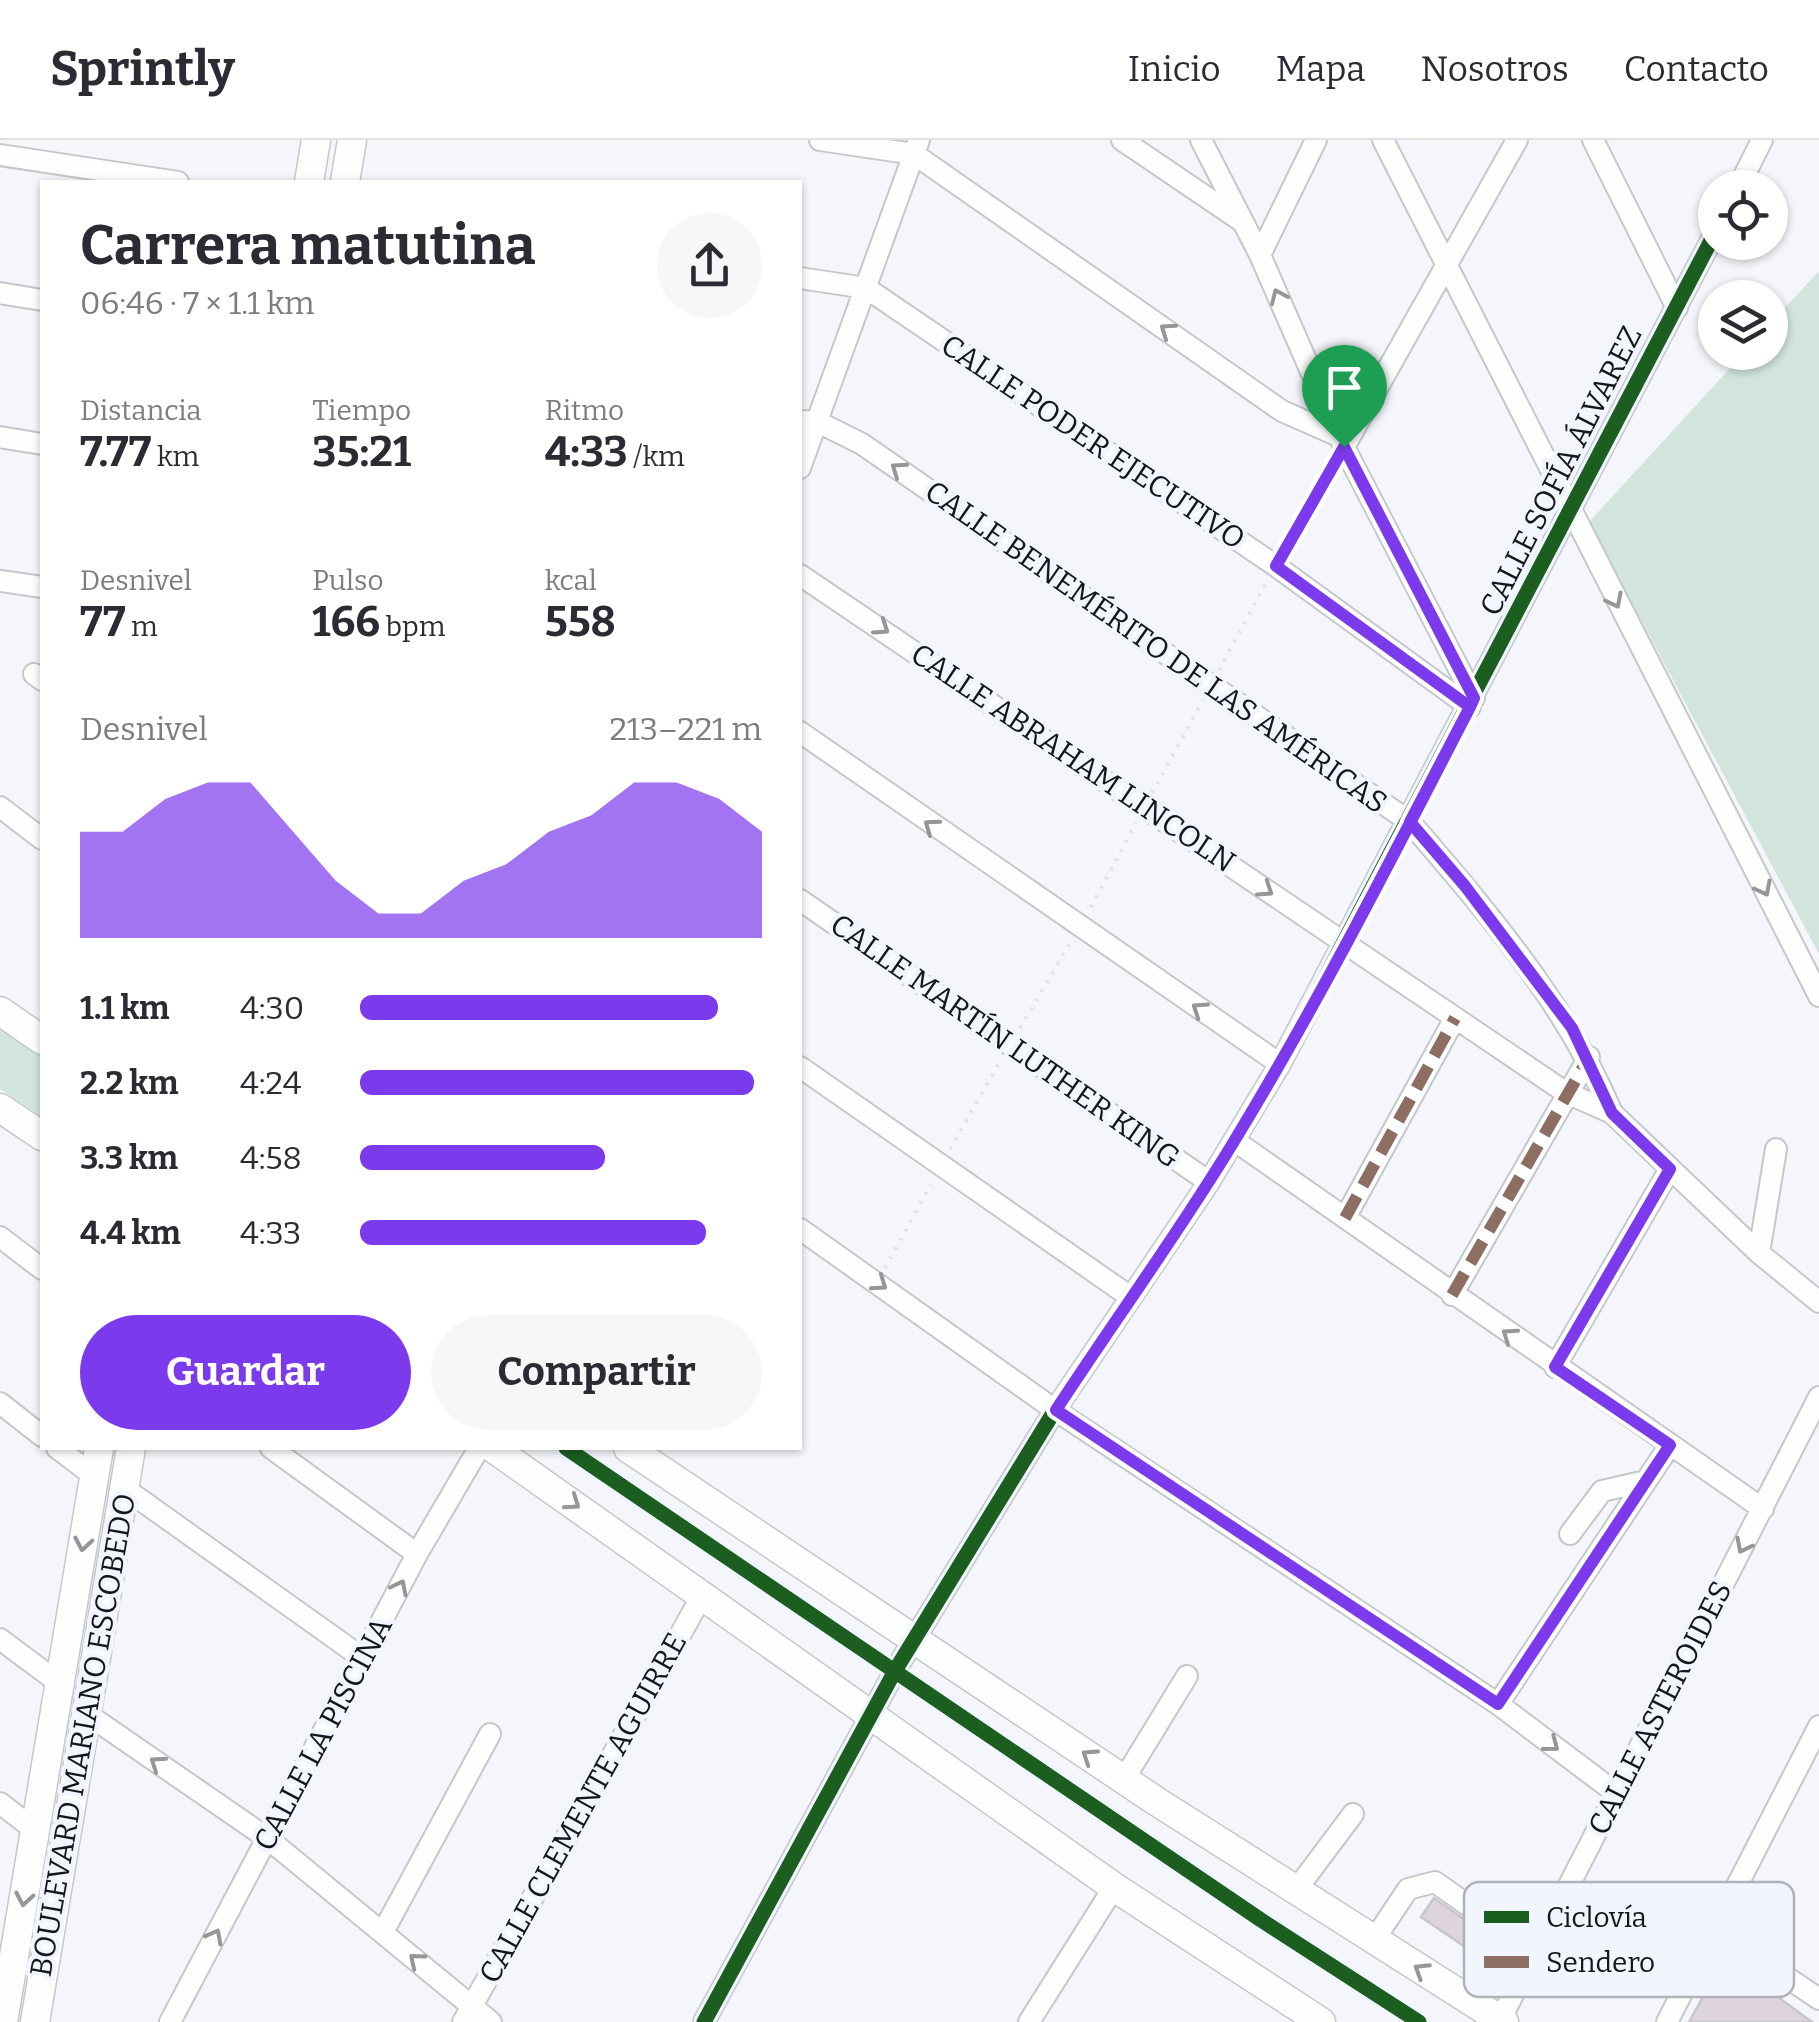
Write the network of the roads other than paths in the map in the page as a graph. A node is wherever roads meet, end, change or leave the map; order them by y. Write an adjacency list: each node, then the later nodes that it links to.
1 (316, 140): 15 (main road)
2 (352, 140): 16 (main road)
3 (820, 140): 11 (street)
4 (1122, 140): 17 (street)
5 (1201, 140): 17 (street)
6 (1316, 140): 18 (street)
7 (1383, 140): 20 (street)
8 (1517, 140): 20 (street)
9 (1593, 140): 25 (street)
10 (1762, 140): 13 (street)
11 (916, 147): 22 (street); 28 (street, one-way to 11)
12 (0, 155): 14 (street)
13 (1747, 170)
14 (165, 180)
15 (309, 180)
16 (345, 180)
17 (1244, 223): 18 (street)
18 (1260, 255): 28 (street, one-way to 18)
19 (1701, 260): 25 (street, CALLE SOFÍA ÁLVAREZ)
20 (1448, 266): 28 (street); 31 (street)
21 (802, 278): 22 (street, CALLE PODER EJECUTIVO)
22 (866, 288): 26 (street); 35 (street, CALLE PODER EJECUTIVO)
23 (0, 293): 24 (street)
24 (40, 300)
25 (1677, 308): 31 (street, CALLE SOFÍA ÁLVAREZ)
26 (809, 422): 30 (street); 38 (street, CALLE BENEMÉRITO DE LAS AMÉRICAS, one-way to 26)
27 (0, 437): 29 (street)
28 (1342, 441): 35 (street)
29 (40, 444)
30 (802, 458)
31 (1570, 514): 35 (street, CALLE SOFÍA ÁLVAREZ); 42 (street, one-way to 42)
32 (802, 576): 41 (street, CALLE ABRAHAM LINCOLN, one-way to 41)
33 (0, 581): 34 (street)
34 (40, 588)
35 (1472, 703): 38 (street, CALLE SOFÍA ÁLVAREZ)
36 (802, 733): 47 (street, one-way to 36)
37 (0, 807): 39 (street)
38 (1410, 822): 41 (street, CALLE SOFÍA ÁLVAREZ); 46 (street, CALLE BENEMÉRITO DE LAS AMÉRICAS)
39 (40, 837)
40 (802, 901): 56 (street, CALLE MARTÍN LUTHER KING)
41 (1344, 944): 44 (street, CALLE ABRAHAM LINCOLN); 47 (street, CALLE SOFÍA ÁLVAREZ)
42 (1819, 996)
43 (0, 1011): 45 (main road)
44 (1455, 1018): 49 (street, CALLE ABRAHAM LINCOLN); 57 (street)
45 (40, 1039)
46 (1589, 1057): 49 (street); 51 (street, CALLE BENEMÉRITO DE LAS AMÉRICAS)
47 (1280, 1064): 53 (street, CALLE SOFÍA ÁLVAREZ)
48 (802, 1068): 63 (street)
49 (1565, 1092): 51 (street, CALLE ABRAHAM LINCOLN); 62 (street)
50 (0, 1108): 52 (main road)
51 (1612, 1113): 55 (street)
52 (40, 1135)
53 (1235, 1141): 56 (street, CALLE SOFÍA ÁLVAREZ); 57 (street)
54 (1776, 1148): 60 (street)
55 (1670, 1169): 60 (street); 65 (street)
56 (1209, 1182): 63 (street, CALLE SOFÍA ÁLVAREZ)
57 (1345, 1218): 62 (street)
58 (802, 1230): 68 (street, one-way to 68)
59 (0, 1237): 61 (street)
60 (1759, 1254): 64 (street)
61 (40, 1267)
62 (1452, 1295): 65 (street, one-way to 62)
63 (1129, 1296): 68 (street, CALLE SOFÍA ÁLVAREZ)
64 (1819, 1302)
65 (1555, 1367): 70 (street)
66 (1819, 1397): 81 (street, CALLE ASTEROIDES)
67 (0, 1404): 69 (street)
68 (1056, 1410): 86 (street, CALLE SOFÍA ÁLVAREZ); 90 (street)
69 (40, 1434)
70 (1670, 1445): 79 (street); 81 (street)
71 (60, 1450): 78 (street)
72 (99, 1450): 78 (main road, BOULEVARD MARIANO ESCOBEDO)
73 (131, 1450): 80 (main road, BOULEVARD MARIANO ESCOBEDO)
74 (274, 1450): 83 (street)
75 (477, 1450): 83 (street, CALLE LA PISCINA)
76 (496, 1450): 84 (main road, one-way to 84)
77 (631, 1450): 86 (main road)
78 (94, 1476): 89 (main road, BOULEVARD MARIANO ESCOBEDO, one-way to 89)
79 (1646, 1482): 82 (street); 90 (street)
80 (124, 1488): 87 (street); 92 (main road, BOULEVARD MARIANO ESCOBEDO)
81 (1762, 1509): 96 (street, CALLE ASTEROIDES, one-way to 96)
82 (1570, 1534)
83 (417, 1554): 87 (street, CALLE LA PISCINA, one-way to 83)
84 (703, 1594): 91 (main road); 113 (street, CALLE CLEMENTE AGUIRRE)
85 (0, 1639): 89 (street)
86 (914, 1640): 91 (street, CALLE SOFÍA ÁLVAREZ); 95 (main road, one-way to 86)
87 (364, 1659): 100 (street, CALLE LA PISCINA)
88 (1187, 1676): 95 (street)
89 (59, 1683): 99 (main road, BOULEVARD MARIANO ESCOBEDO)
90 (1498, 1704): 96 (street, one-way to 96)
91 (872, 1712): 103 (main road); 119 (street, CALLE SOFÍA ÁLVAREZ)
92 (87, 1714): 100 (street, one-way to 92); 116 (main road, BOULEVARD MARIANO ESCOBEDO)
93 (1819, 1726): 102 (street)
94 (490, 1734): 106 (street)
95 (1124, 1779): 104 (main road)
96 (1616, 1793): 101 (street, CALLE ASTEROIDES)
97 (0, 1803): 99 (street)
98 (1353, 1814): 104 (street)
99 (36, 1831): 108 (main road, BOULEVARD MARIANO ESCOBEDO, one-way to 108)
100 (267, 1838): 106 (street); 117 (street, CALLE LA PISCINA, one-way to 100)
101 (1570, 1882)
102 (1739, 1882)
103 (1114, 1887): 120 (street); 121 (main road)
104 (1296, 1890): 107 (main road)
105 (1464, 1903): 107 (street)
106 (383, 1932): 113 (street, one-way to 106)
107 (1374, 1940): 114 (main road, one-way to 107)
108 (7, 1949): 115 (main road, BOULEVARD MARIANO ESCOBEDO)
109 (1794, 1982): 112 (street)
110 (1512, 1997): 114 (street, CALLE ASTEROIDES)
111 (1679, 1997): 122 (street)
112 (1819, 1999)
113 (468, 2014): 118 (street)
114 (1501, 2021)
115 (3, 2022)
116 (35, 2022)
117 (170, 2022)
118 (491, 2022)
119 (704, 2022)
120 (1028, 2022)
121 (1321, 2022)
122 (1666, 2022)

